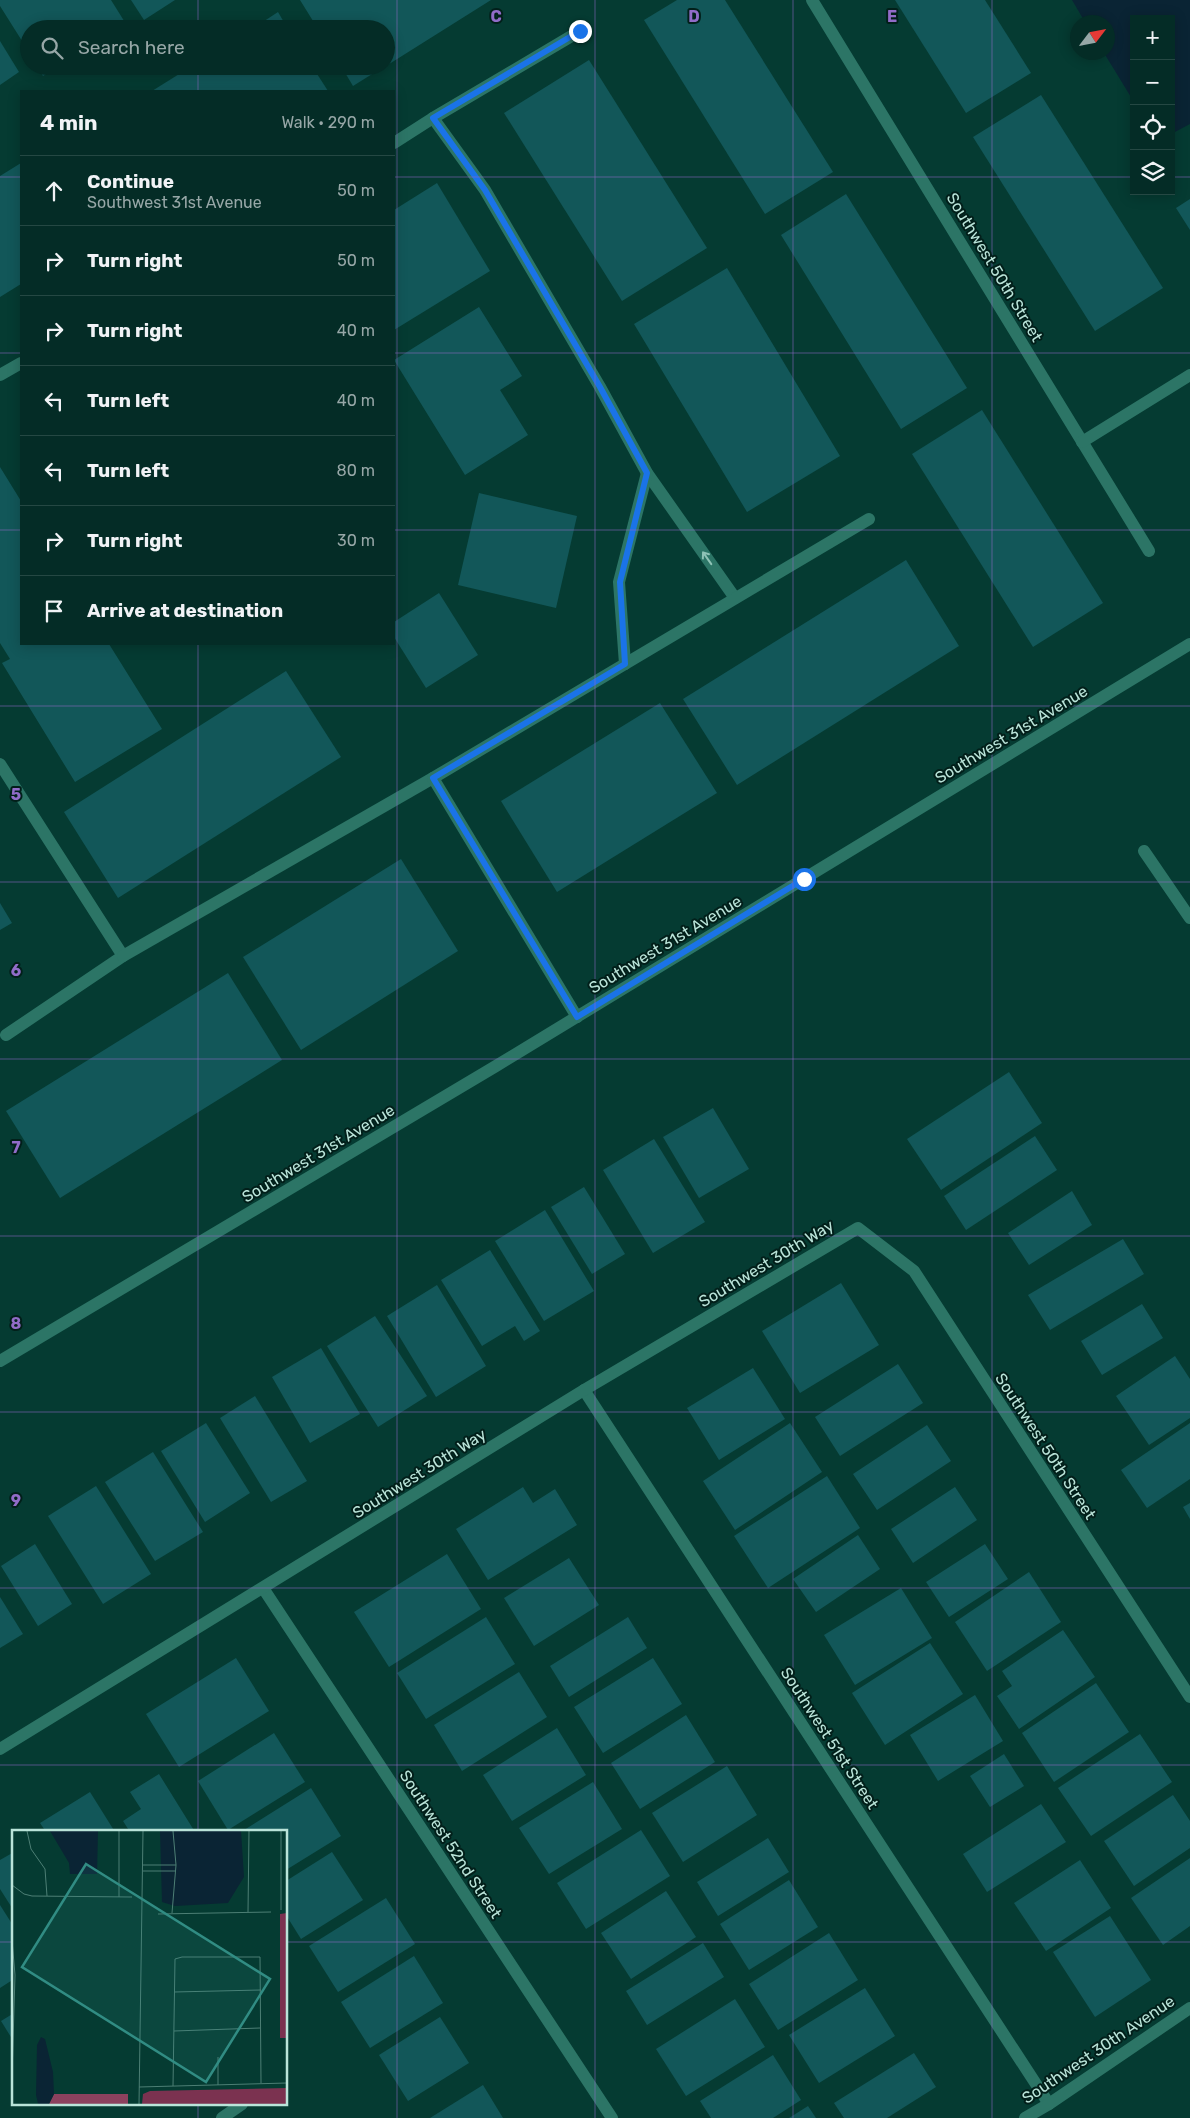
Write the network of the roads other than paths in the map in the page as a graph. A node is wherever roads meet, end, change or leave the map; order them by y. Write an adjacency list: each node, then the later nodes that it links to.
1 (812, 0): 8 (street, Southwest 50th Street)
2 (580, 31): 3 (street)
3 (433, 118): 4 (street); 9 (street)
4 (395, 142)
5 (20, 364): 6 (street)
6 (0, 374)
7 (1190, 375): 8 (street)
8 (1082, 442): 11 (street, Southwest 50th Street)
9 (647, 473): 12 (street, one-way to 9); 14 (street)
10 (869, 519): 12 (street)
11 (1149, 552)
12 (735, 598): 14 (street)
13 (1190, 644): 20 (street, Southwest 31st Avenue)
14 (625, 664): 16 (street)
15 (0, 764): 19 (street)
16 (433, 778): 19 (street); 20 (street)
17 (1144, 851): 18 (street)
18 (1190, 918)
19 (123, 956): 21 (street)
20 (577, 1017): 23 (street, Southwest 31st Avenue)
21 (6, 1034)
22 (858, 1228): 24 (street, Southwest 30th Way); 26 (street, Southwest 50th Street)
23 (0, 1361)
24 (584, 1390): 25 (street, Southwest 30th Way); 29 (street, Southwest 51st Street)
25 (263, 1588): 27 (street, Southwest 30th Way); 32 (street, Southwest 52nd Street)
26 (1190, 1697)
27 (0, 1749)
28 (1190, 2008): 29 (street, Southwest 30th Avenue)
29 (1049, 2104): 33 (street, Southwest 30th Avenue)
30 (239, 2106): 31 (street)
31 (222, 2118)
32 (612, 2118)
33 (1025, 2118)

